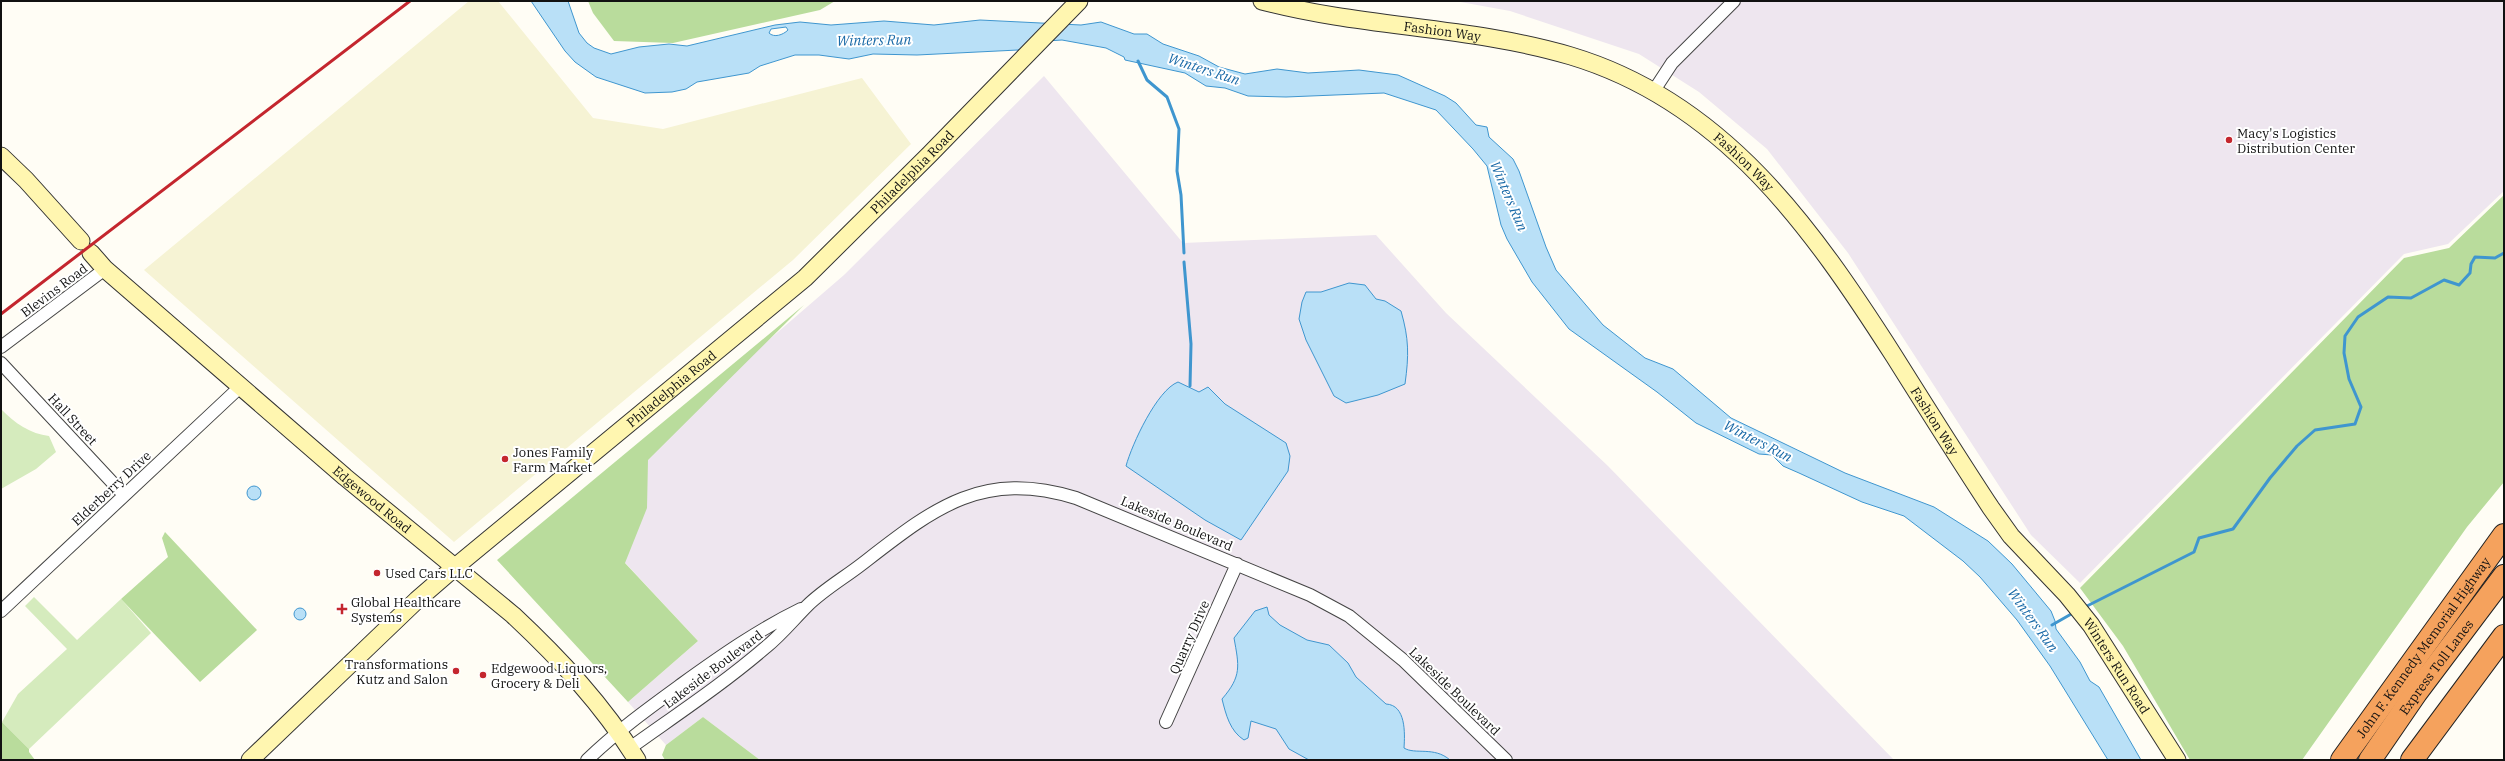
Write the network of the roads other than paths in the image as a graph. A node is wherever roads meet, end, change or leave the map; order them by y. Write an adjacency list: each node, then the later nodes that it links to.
1 (1079, 1): 13 (street, Philadelphia Road)
2 (1262, 1): 4 (street, Fashion Way)
3 (1734, 1): 4 (street)
4 (1652, 92): 15 (street, Fashion Way)
5 (1, 156): 6 (street, Edgewood Road)
6 (105, 269): 7 (street, Blevins Road); 9 (street, Edgewood Road)
7 (1, 347)
8 (1, 363): 10 (street, Hall Street)
9 (240, 387): 10 (street, Elderberry Drive); 13 (street, Edgewood Road)
10 (124, 495): 17 (street, Elderberry Drive)
11 (2504, 535): 26 (highway, John F. Kennedy Memorial Highway)
12 (1237, 564): 16 (street, Lakeside Boulevard); 19 (street, Quarry Drive); 24 (street, Lakeside Boulevard)
13 (454, 568): 20 (street, Edgewood Road); 22 (street, Philadelphia Road)
14 (2504, 576): 27 (highway, Express Toll Lanes)
15 (2050, 577): 25 (street, Winters Run Road)
16 (808, 605): 20 (street, Lakeside Boulevard); 21 (street, Lakeside Boulevard)
17 (1, 611)
18 (2504, 636): 28 (highway)
19 (1166, 722)
20 (618, 731): 21 (street, Edgewood Road); 23 (street, Lakeside Boulevard)
21 (634, 754)
22 (250, 760)
23 (587, 760)
24 (1506, 760)
25 (2177, 760)
26 (2342, 760)
27 (2370, 760)
28 (2412, 760)

